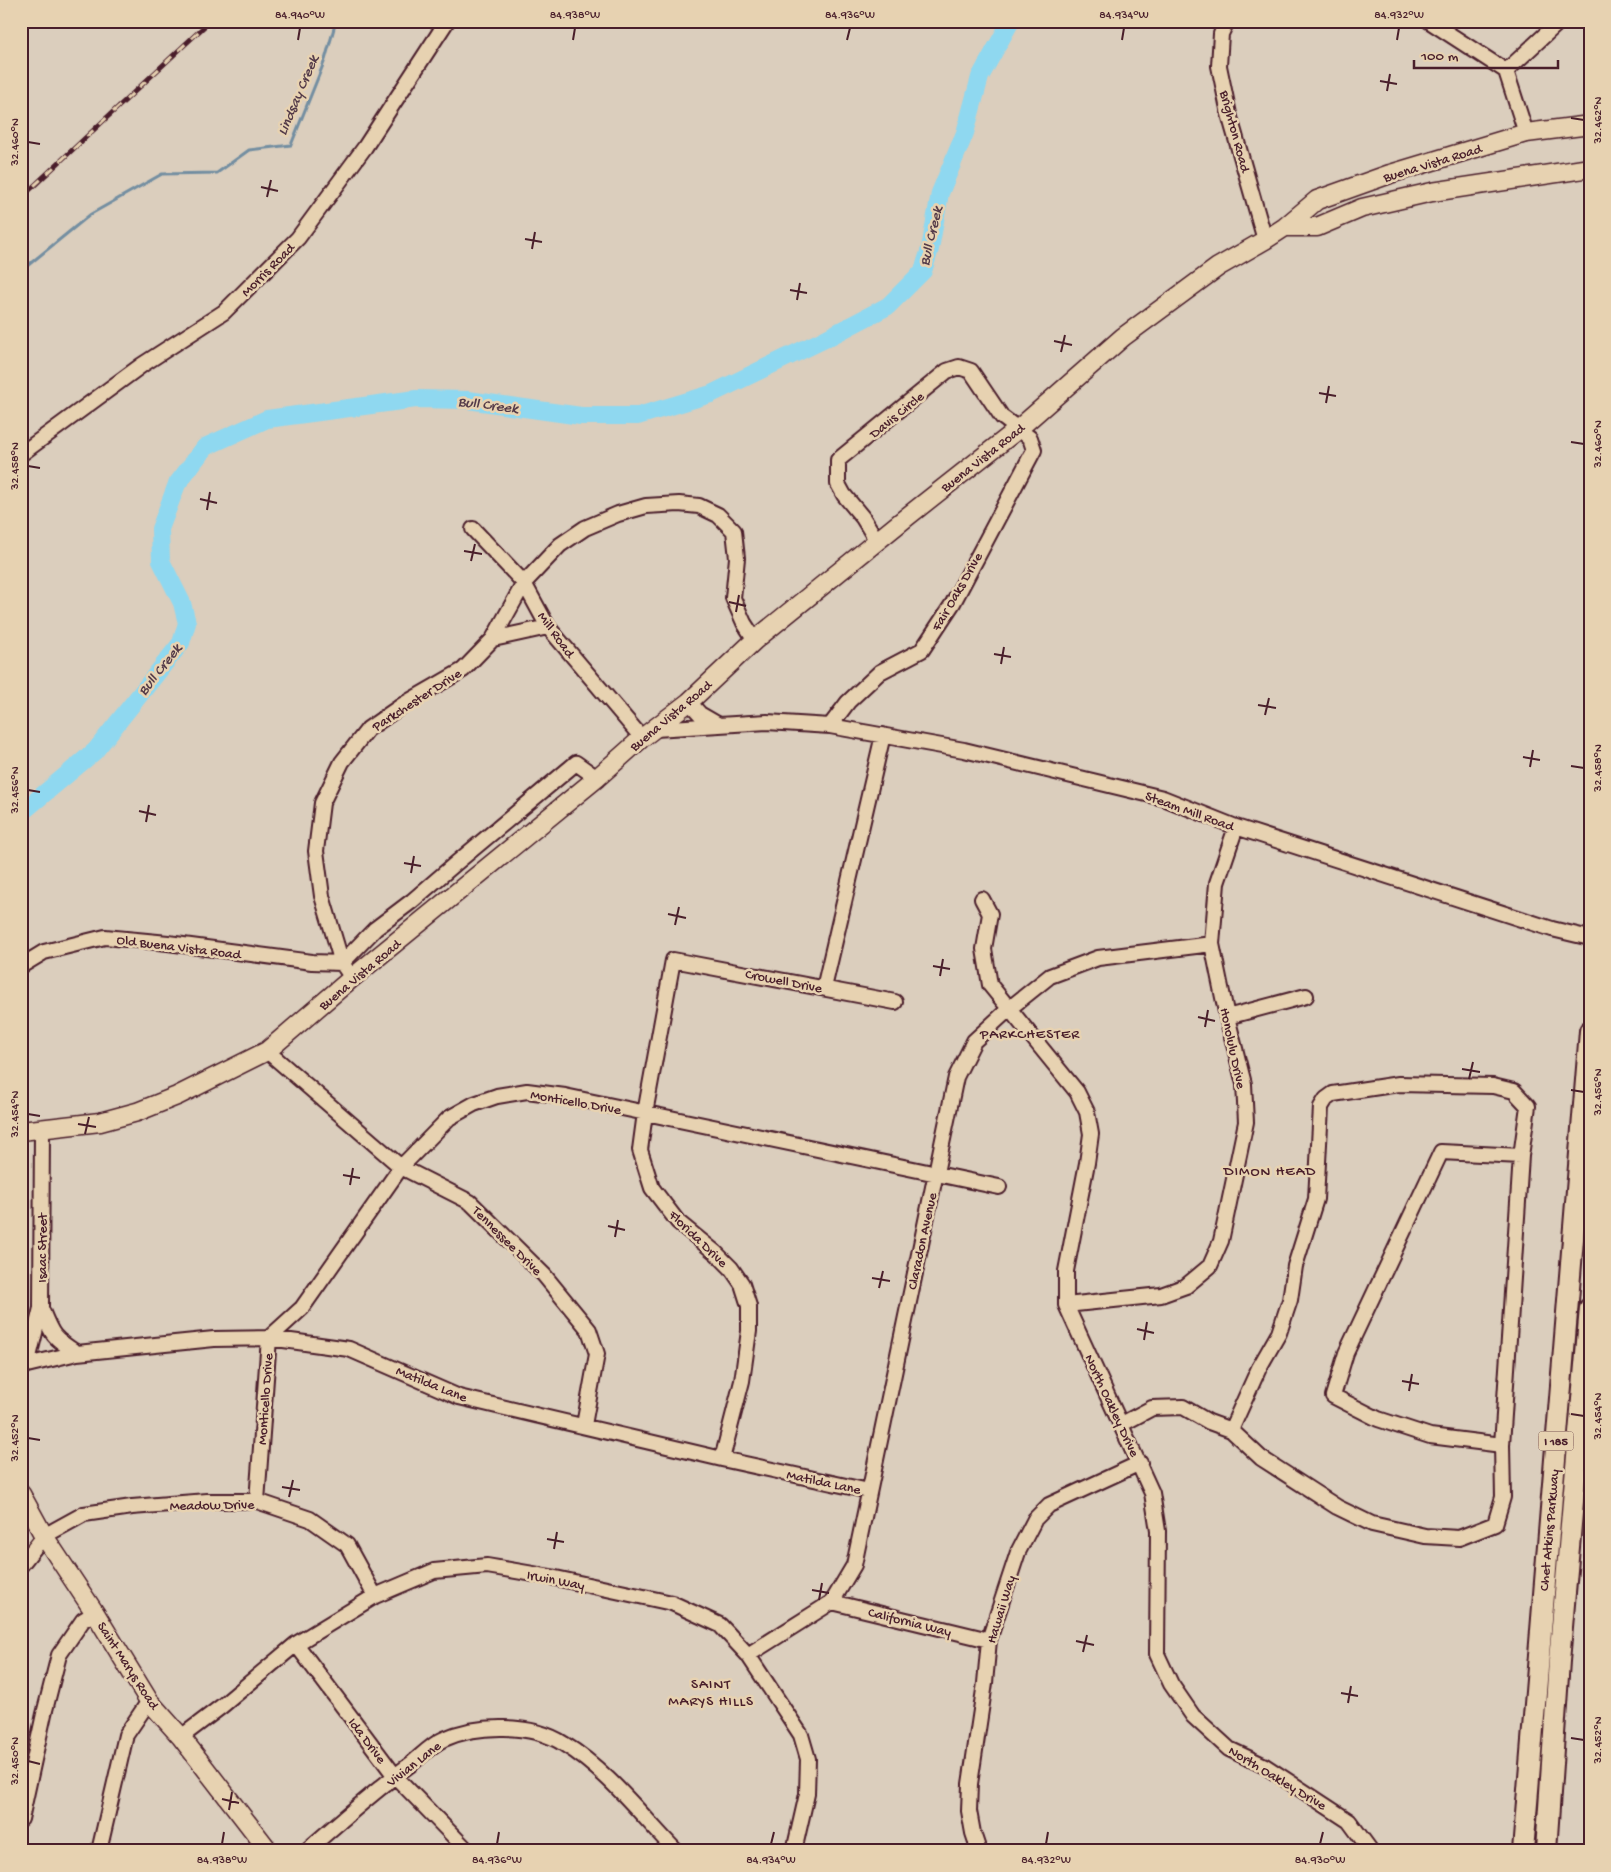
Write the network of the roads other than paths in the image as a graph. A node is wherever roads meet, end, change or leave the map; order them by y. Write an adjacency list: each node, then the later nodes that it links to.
1 (447, 21): 12 (street, Morris Road)
2 (1227, 21): 10 (street, Brighton Road)
3 (1429, 21): 5 (street)
4 (1560, 21): 5 (street)
5 (1506, 71): 7 (street)
6 (1590, 125): 7 (main road, Buena Vista Road)
7 (1526, 134): 9 (main road, Buena Vista Road)
8 (1590, 168): 9 (main road, Buena Vista Road)
9 (1285, 227): 10 (main road, Buena Vista Road)
10 (1266, 240): 11 (main road, Buena Vista Road)
11 (1017, 430): 14 (main road, Buena Vista Road); 14 (street, Davis Circle); 21 (street, Fair Oaks Drive)
12 (21, 454)
13 (474, 529): 15 (street, Mill Road)
14 (877, 541): 18 (main road, Buena Vista Road)
15 (524, 583): 16 (street, Mill Road); 17 (street, Parkchester Drive); 18 (street, Parkchester Drive)
16 (548, 628): 17 (street); 22 (street, Mill Road)
17 (493, 639): 30 (street, Parkchester Drive)
18 (755, 640): 19 (main road, Buena Vista Road)
19 (689, 702): 20 (street); 22 (main road, Buena Vista Road)
20 (720, 725): 21 (street, Steam Mill Road); 22 (street, Steam Mill Road)
21 (830, 726): 23 (street, Steam Mill Road)
22 (648, 734): 24 (main road, Buena Vista Road)
23 (883, 735): 25 (street, Steam Mill Road); 33 (street)
24 (597, 778): 30 (street); 32 (main road, Buena Vista Road)
25 (1236, 827): 27 (street, Steam Mill Road); 28 (street, Honolulu Drive)
26 (982, 899): 36 (street, North Oakley Drive)
27 (1590, 938)
28 (1212, 944): 36 (street, Claradon Avenue); 37 (street, Honolulu Drive)
29 (673, 960): 33 (street, Crowell Drive); 40 (street, Florida Drive)
30 (342, 963): 31 (street, Old Buena Vista Road); 32 (street, Parkchester Drive)
31 (21, 966)
32 (352, 978): 39 (main road, Buena Vista Road)
33 (824, 988): 35 (street, Crowell Drive)
34 (1306, 996): 37 (street)
35 (895, 1002)
36 (1010, 1008): 45 (street, Claradon Avenue); 47 (street, North Oakley Drive)
37 (1227, 1017): 47 (street, Honolulu Drive)
38 (1590, 1031): 82 (highway, Chet Atkins Parkway / I 185)
39 (267, 1051): 41 (main road, Buena Vista Road); 44 (street, Tennessee Drive)
40 (645, 1113): 44 (street, Monticello Drive); 45 (street, Monticello Drive); 57 (street, Florida Drive)
41 (42, 1129): 42 (main road, Buena Vista Road); 48 (street, Isaac Street)
42 (21, 1131)
43 (1521, 1156): 55 (street); 56 (street); 56 (street)
44 (401, 1167): 50 (street, Monticello Drive); 54 (street, Tennessee Drive)
45 (935, 1173): 46 (street, Monticello Drive); 59 (street, Claradon Avenue)
46 (999, 1186)
47 (1066, 1305): 53 (street, North Oakley Drive)
48 (41, 1308): 51 (street, Isaac Street); 52 (street)
49 (1590, 1308): 83 (highway, Chet Atkins Parkway / I 185)
50 (269, 1338): 51 (street, Matilda Lane); 54 (street, Matilda Lane); 61 (street, Monticello Drive)
51 (77, 1353): 52 (street, Matilda Lane)
52 (24, 1366)
53 (1122, 1424): 55 (street); 58 (street, North Oakley Drive)
54 (584, 1426): 57 (street, Matilda Lane)
55 (1232, 1430): 56 (street)
56 (1502, 1445)
57 (722, 1459): 59 (street, Matilda Lane)
58 (1140, 1462): 67 (street, Hawaii Way); 81 (street, North Oakley Drive)
59 (869, 1491): 65 (street, Claradon Avenue)
60 (21, 1494): 62 (main road, Saint Marys Road)
61 (258, 1501): 62 (street, Meadow Drive); 64 (street, Meadow Drive)
62 (44, 1536): 63 (street); 66 (main road, Saint Marys Road)
63 (21, 1565)
64 (375, 1596): 68 (street, Irwin Way); 69 (street, Irwin Way)
65 (832, 1602): 67 (street, California Way); 69 (street, Claradon Avenue)
66 (95, 1613): 70 (main road, Saint Marys Road); 73 (street)
67 (989, 1640): 80 (street, Hawaii Way)
68 (296, 1644): 71 (street, Irwin Way); 72 (street, Ida Drive)
69 (748, 1655): 79 (street, Irwin Way)
70 (149, 1701): 71 (main road, Saint Marys Road); 74 (street)
71 (182, 1737): 75 (main road, Saint Marys Road)
72 (395, 1776): 76 (street, Vivian Lane); 77 (street, Ida Drive); 78 (street, Vivian Lane)
73 (21, 1819)
74 (99, 1851)
75 (269, 1851)
76 (306, 1851)
77 (468, 1851)
78 (676, 1851)
79 (794, 1851)
80 (979, 1851)
81 (1371, 1851)
82 (1523, 1851)
83 (1546, 1851)

